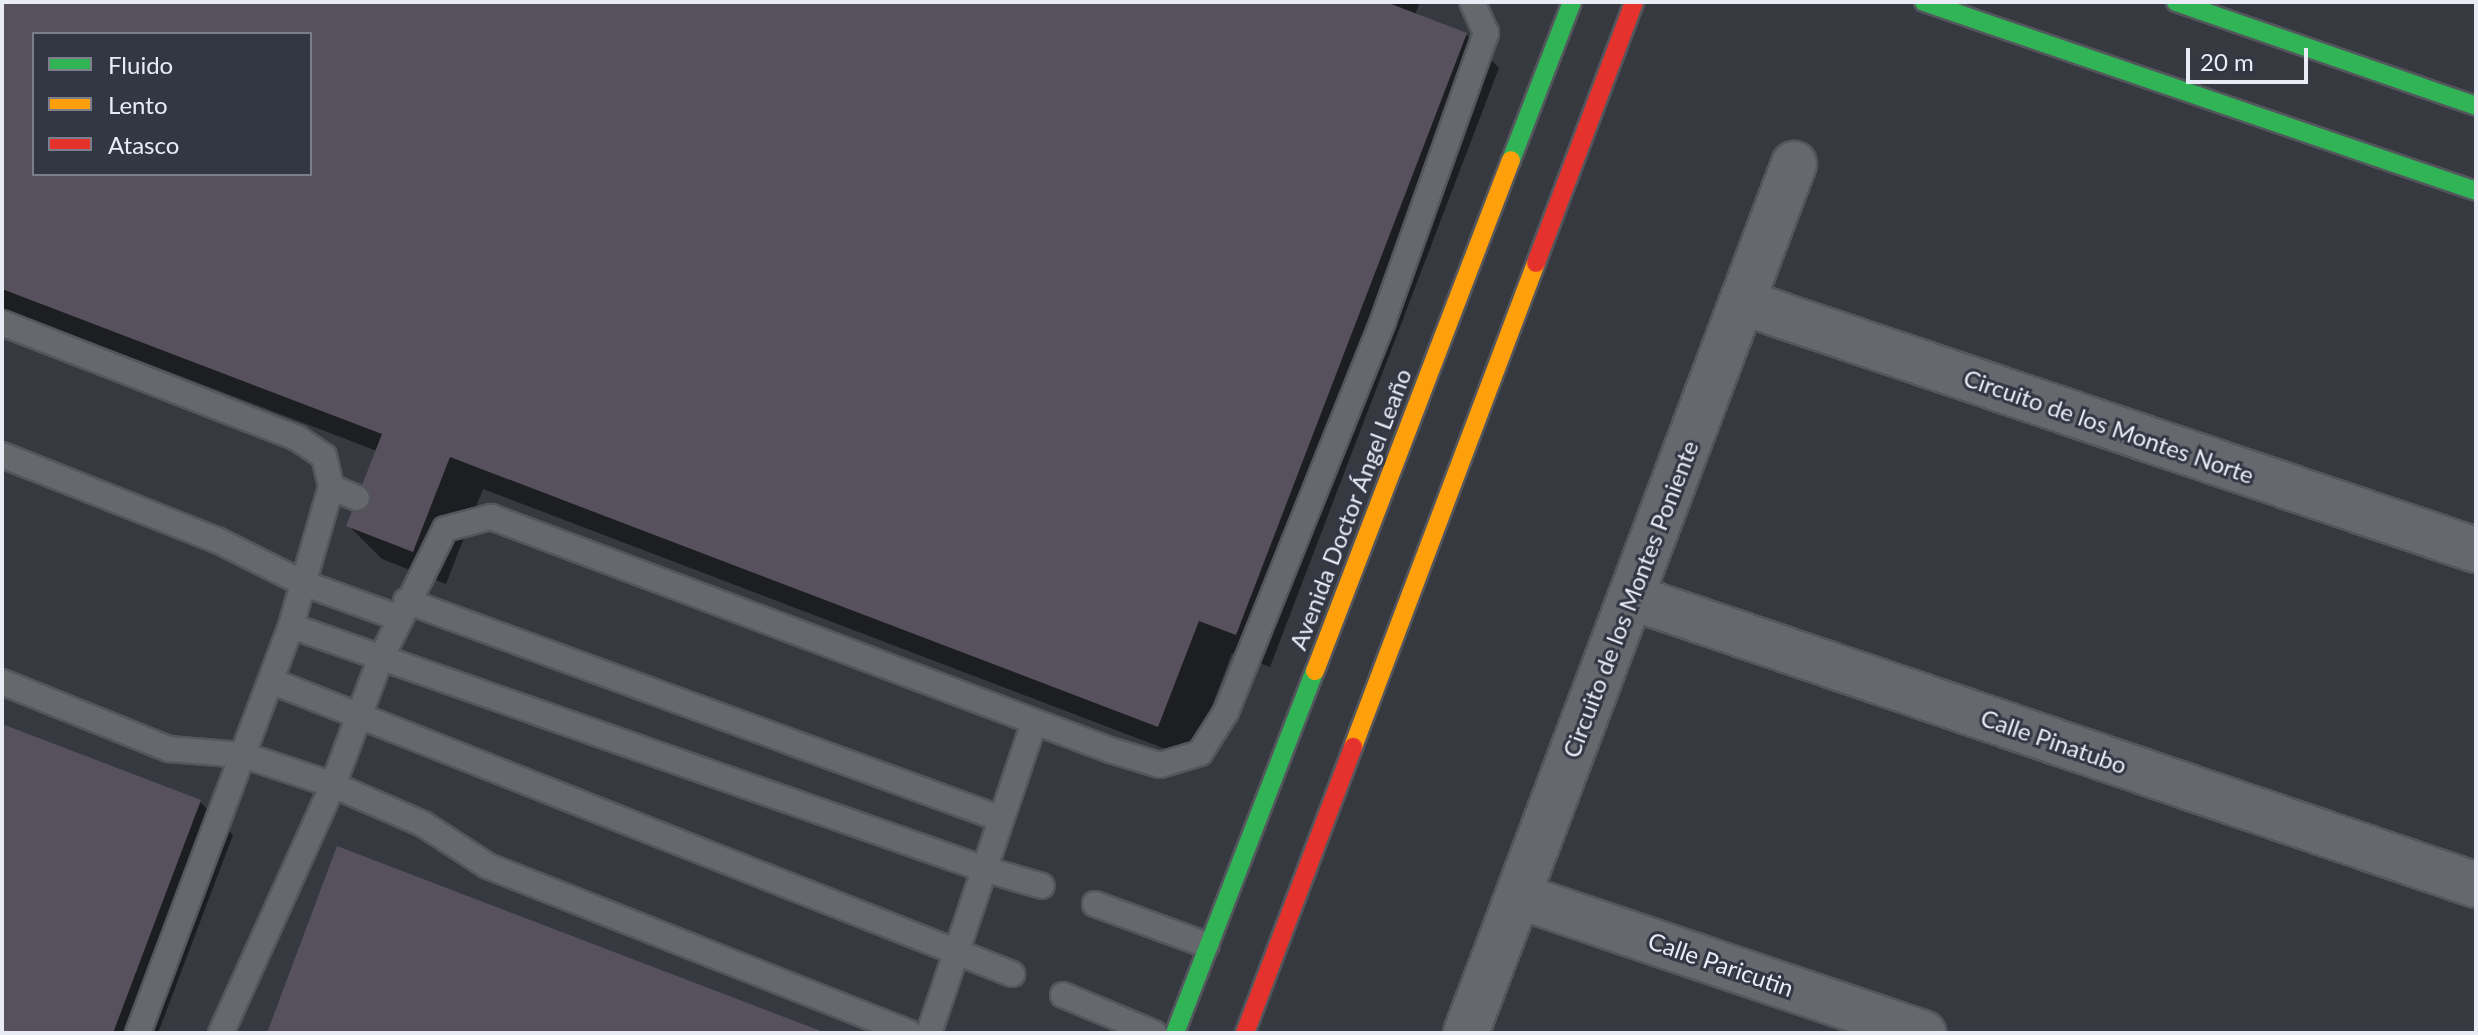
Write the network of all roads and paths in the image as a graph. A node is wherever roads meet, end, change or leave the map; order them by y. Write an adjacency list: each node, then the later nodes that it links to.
1 (1472, 2): 23 (lane)
2 (1572, 2): 32 (street, Avenida Doctor Ángel Leaño)
3 (1634, 2): 42 (street)
4 (1924, 2): 8 (street)
5 (2176, 2): 6 (street)
6 (2476, 106)
7 (1794, 164): 9 (street, Circuito de los Montes Poniente)
8 (2476, 191)
9 (1742, 302): 14 (street, Circuito de los Montes Norte); 16 (street, Circuito de los Montes Poniente)
10 (2, 323): 12 (lane)
11 (2, 455): 15 (lane)
12 (331, 487): 13 (lane); 15 (lane)
13 (357, 498)
14 (2476, 550)
15 (303, 583): 17 (lane); 18 (lane)
16 (1631, 597): 28 (street, Calle Pinatubo); 30 (street, Circuito de los Montes Poniente)
17 (403, 610): 19 (lane); 23 (lane); 26 (lane)
18 (291, 626): 19 (lane); 20 (lane)
19 (380, 660): 22 (lane); 27 (lane)
20 (271, 681): 22 (lane); 24 (lane)
21 (2, 682): 24 (lane)
22 (358, 714): 25 (lane); 33 (lane)
23 (1034, 723): 26 (lane)
24 (243, 755): 25 (lane); 36 (lane)
25 (333, 785): 37 (lane); 38 (lane)
26 (1001, 819): 27 (lane)
27 (984, 869): 29 (lane); 33 (lane)
28 (2476, 885)
29 (1042, 886)
30 (1518, 896): 43 (street, Circuito de los Montes Poniente); 44 (street, Calle Paricutin)
31 (1095, 904): 32 (lane)
32 (1207, 945): 41 (street, Avenida Doctor Ángel Leaño)
33 (957, 951): 34 (lane); 39 (lane)
34 (1012, 974)
35 (1063, 995): 40 (lane)
36 (138, 1033)
37 (221, 1033)
38 (909, 1033)
39 (929, 1033)
40 (1154, 1033)
41 (1175, 1033)
42 (1245, 1033)
43 (1466, 1033)
44 (1923, 1033)

